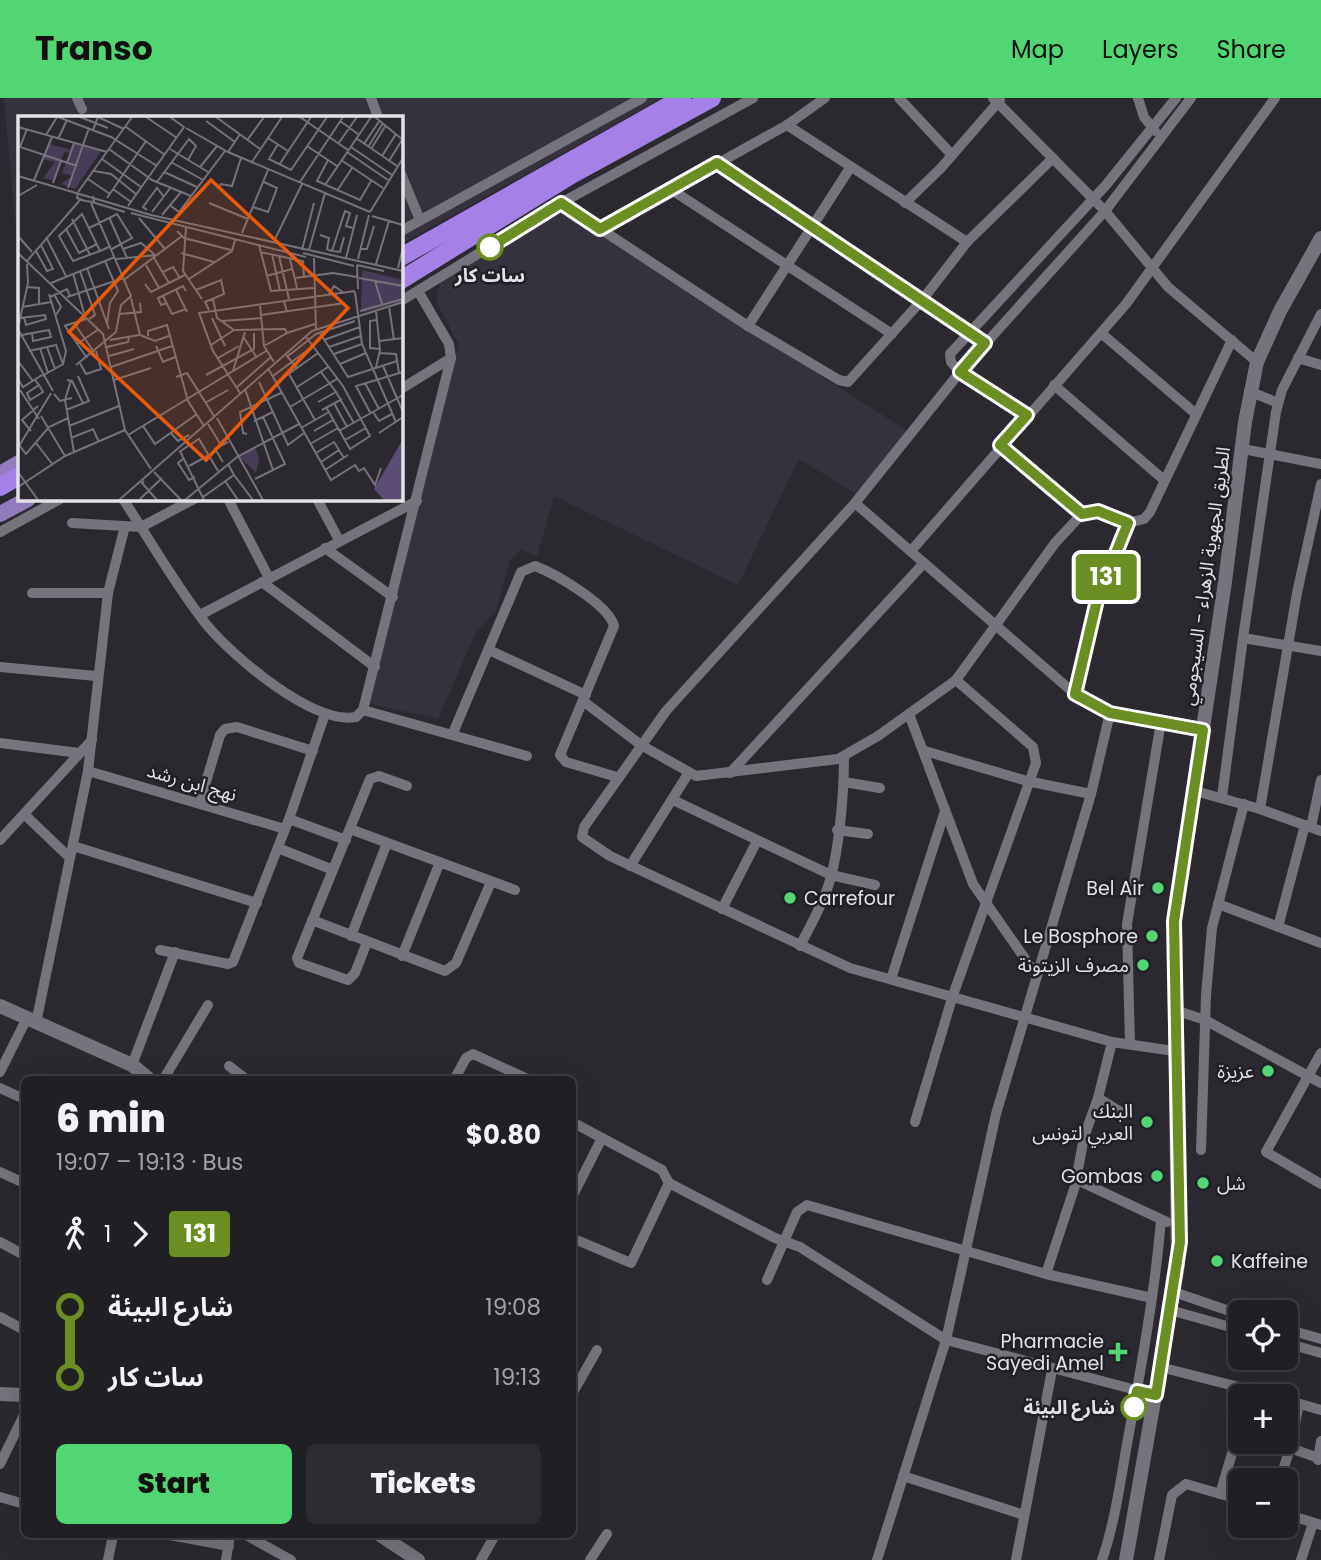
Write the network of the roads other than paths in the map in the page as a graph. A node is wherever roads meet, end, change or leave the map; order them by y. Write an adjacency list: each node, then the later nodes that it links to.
1 (77, 98): 15 (street)
2 (371, 98): 17 (street)
3 (613, 98): 16 (street)
4 (642, 98): 16 (street)
5 (682, 98): 37 (highway)
6 (712, 98): 40 (highway)
7 (753, 98): 28 (street)
8 (825, 98): 18 (street)
9 (899, 98): 21 (street)
10 (1138, 98): 19 (street)
11 (1175, 98): 19 (street)
12 (1191, 98): 20 (street)
13 (1275, 98): 39 (street)
14 (998, 100): 21 (street); 22 (street)
15 (82, 109)
16 (618, 110): 31 (street)
17 (378, 116)
18 (787, 125): 23 (street); 24 (street)
19 (1152, 128): 20 (street); 27 (street)
20 (1161, 136): 30 (street)
21 (952, 155): 29 (street)
22 (1053, 158): 27 (street); 36 (street)
23 (717, 163): 26 (street); 32 (street)
24 (850, 168): 29 (street); 32 (street)
25 (402, 176): 31 (street)
26 (672, 190): 33 (street); 38 (street)
27 (1093, 199): 30 (street); 46 (street)
28 (561, 203): 33 (street); 41 (street)
29 (905, 203): 36 (street)
30 (1105, 211): 39 (street); 50 (street)
31 (420, 220): 34 (street)
32 (811, 228): 38 (street); 42 (street)
33 (600, 229): 45 (street)
34 (402, 231)
35 (1321, 238): 53 (main road, الطريق الجهوية الزهراء - السيجومي)
36 (967, 242): 42 (street)
37 (402, 256)
38 (788, 266): 45 (street); 48 (street)
39 (1153, 269): 47 (street); 49 (street)
40 (402, 279)
41 (418, 291): 43 (street); 51 (street)
42 (923, 299): 46 (street); 48 (street)
43 (402, 301)
44 (1321, 314): 52 (street)
45 (748, 326): 48 (street)
46 (969, 331): 50 (street); 55 (street)
47 (1101, 333): 56 (street); 60 (street)
48 (892, 334)
49 (1231, 341): 53 (street); 60 (street)
50 (985, 343): 55 (street)
51 (451, 358): 57 (street); 77 (street)
52 (1298, 358): 54 (street); 59 (street)
53 (1257, 362): 58 (main road, الطريق الجهوية الزهراء - السيجومي)
54 (1321, 365)
55 (960, 372): 61 (street); 78 (street)
56 (1054, 385): 61 (street); 69 (street)
57 (402, 388)
58 (1249, 391): 59 (street); 63 (main road, الطريق الجهوية الزهراء - السيجومي)
59 (1278, 402): 64 (street)
60 (1196, 414): 69 (street)
61 (1027, 415): 62 (street)
62 (1000, 445): 79 (street); 87 (street)
63 (1243, 449): 64 (street); 110 (main road, الطريق الجهوية الزهراء - السيجومي)
64 (1270, 453): 66 (street); 95 (street)
65 (18, 464): 67 (main road)
66 (1321, 464)
67 (0, 474)
68 (18, 478): 71 (highway)
69 (1164, 480): 81 (street)
70 (1321, 484): 96 (street)
71 (5, 498)
72 (58, 500): 84 (street)
73 (124, 500): 83 (street)
74 (192, 500): 83 (street)
75 (228, 500): 89 (street)
76 (318, 500): 85 (street)
77 (417, 500): 85 (street); 92 (street)
78 (855, 503): 87 (street); 114 (street)
79 (1082, 514): 81 (street); 94 (street)
80 (72, 523): 82 (street)
81 (1128, 523): 103 (street)
82 (125, 526): 83 (street); 91 (street)
83 (141, 527): 93 (street)
84 (0, 532)
85 (339, 540): 86 (street)
86 (325, 548): 89 (street); 92 (street)
87 (911, 551): 88 (street)
88 (924, 563): 94 (street); 121 (street)
89 (265, 580): 93 (street); 100 (street)
90 (32, 593): 91 (street)
91 (108, 593): 101 (street)
92 (393, 597): 100 (street)
93 (200, 615): 108 (street)
94 (996, 626): 102 (street); 103 (street)
95 (1243, 638): 96 (street); 131 (street)
96 (1288, 645): 98 (street); 135 (street)
97 (489, 650): 104 (street); 104 (street); 111 (street)
98 (1321, 651)
99 (0, 667): 101 (street)
100 (375, 667): 105 (street)
101 (96, 676): 112 (street)
102 (956, 680): 107 (street); 125 (street)
103 (1075, 694): 106 (street)
104 (584, 698): 114 (street); 123 (street)
105 (363, 710): 108 (street); 111 (street)
106 (1110, 713): 109 (street); 130 (street)
107 (909, 714): 116 (street); 119 (street)
108 (325, 715): 115 (street)
109 (1161, 722): 110 (street); 180 (street)
110 (1203, 730): 129 (main road, الطريق الجهوية الزهراء - السيجومي)
111 (453, 733): 118 (street)
112 (92, 739): 117 (street); 120 (street)
113 (0, 743): 117 (street)
114 (641, 745): 122 (street); 123 (street)
115 (313, 751): 133 (street); 138 (street)
116 (925, 751): 125 (street); 136 (street)
117 (79, 753): 137 (street)
118 (527, 756)
119 (844, 757): 121 (street); 126 (street)
120 (89, 771): 133 (street, نهج ابن رشد); 147 (street)
121 (730, 773): 122 (street)
122 (688, 774): 132 (street)
123 (617, 777): 151 (street)
124 (1321, 780): 139 (street)
125 (1027, 781): 130 (street); 157 (street)
126 (844, 782): 128 (street); 141 (street)
127 (407, 786): 140 (street)
128 (880, 788)
129 (1195, 792): 131 (street); 175 (main road, الطريق الجهوية الزهراء - السيجومي)
130 (1091, 794): 170 (street)
131 (1222, 797): 134 (street)
132 (673, 800): 145 (street); 151 (street)
133 (200, 802): 138 (street, نهج ابن رشد)
134 (1244, 804): 135 (street); 159 (street)
135 (1259, 809): 139 (street)
136 (945, 811): 157 (street); 171 (street)
137 (24, 814): 143 (street); 149 (street)
138 (287, 824): 144 (street, نهج ابن رشد); 148 (street)
139 (1312, 828): 162 (street)
140 (350, 829): 144 (street); 146 (street)
141 (837, 830): 142 (street); 153 (street)
142 (868, 834)
143 (0, 840)
144 (346, 840): 152 (street)
145 (757, 841): 153 (street); 160 (street)
146 (387, 843): 150 (street); 163 (street)
147 (73, 846): 149 (street); 158 (street)
148 (278, 848): 152 (street); 158 (street)
149 (69, 857): 177 (street)
150 (440, 862): 154 (street); 169 (street)
151 (630, 866): 160 (street)
152 (333, 870): 161 (street)
153 (831, 875): 155 (street); 166 (street)
154 (491, 882): 156 (street); 169 (street)
155 (875, 885)
156 (515, 890)
157 (984, 902): 170 (street); 172 (street)
158 (257, 903): 168 (street)
159 (1218, 904): 162 (street); 178 (street)
160 (722, 909): 166 (street)
161 (312, 920): 163 (street); 164 (street)
162 (1278, 927): 165 (street)
163 (351, 936): 164 (street)
164 (367, 942): 169 (street)
165 (1321, 943)
166 (800, 946): 171 (street)
167 (160, 950): 168 (street)
168 (174, 952): 183 (street)
169 (402, 956)
170 (1037, 976): 176 (street)
171 (891, 979): 172 (street)
172 (953, 995): 176 (street); 197 (street)
173 (208, 1005): 188 (street)
174 (0, 1006): 177 (main road)
175 (1175, 1010): 178 (street); 181 (main road, الطريق الجهوية الزهراء - السيجومي)
176 (1027, 1016): 179 (street); 212 (street)
177 (32, 1020): 183 (main road); 185 (street)
178 (1205, 1020): 186 (street); 200 (street)
179 (1112, 1042): 180 (street); 195 (street)
180 (1130, 1044): 181 (street)
181 (1174, 1051): 208 (main road, الطريق الجهوية الزهراء - السيجومي)
182 (1321, 1053): 186 (street)
183 (132, 1065): 187 (main road)
184 (229, 1066): 189 (street)
185 (0, 1072)
186 (1309, 1074): 192 (street); 203 (street)
187 (145, 1076)
188 (165, 1076)
189 (242, 1076)
190 (456, 1076): 191 (street)
191 (521, 1076)
192 (1321, 1083)
193 (0, 1088): 194 (street)
194 (21, 1098)
195 (1098, 1098): 196 (street); 202 (street)
196 (1124, 1114)
197 (915, 1122)
198 (576, 1124): 199 (street)
199 (602, 1138): 205 (street); 206 (street)
200 (1202, 1150)
201 (0, 1172): 204 (street)
202 (1075, 1179): 207 (street); 214 (street)
203 (1319, 1181)
204 (21, 1182)
205 (670, 1182): 209 (street); 211 (street)
206 (576, 1189)
207 (1161, 1220): 208 (street); 217 (street)
208 (1179, 1226): 216 (main road, الطريق الجهوية الزهراء - السيجومي)
209 (576, 1240)
210 (0, 1242): 213 (street)
211 (785, 1242): 212 (street); 215 (street); 225 (street)
212 (965, 1250): 214 (street); 225 (street)
213 (21, 1253)
214 (1046, 1274): 217 (street)
215 (767, 1280)
216 (1174, 1292): 218 (main road, الطريق الجهوية الزهراء - السيجومي); 219 (street)
217 (1152, 1298): 233 (street)
218 (1170, 1310): 221 (street); 229 (main road, الطريق الجهوية الزهراء - السيجومي)
219 (1228, 1311)
220 (0, 1317): 222 (street)
221 (1228, 1326)
222 (21, 1328)
223 (1298, 1332): 224 (street)
224 (1321, 1339)
225 (946, 1340): 230 (street); 246 (street)
226 (1298, 1346): 228 (street)
227 (597, 1350): 231 (street)
228 (1321, 1353)
229 (1160, 1367): 232 (street); 236 (main road, الطريق الجهوية الزهراء - السيجومي)
230 (1052, 1370): 233 (street); 251 (street)
231 (576, 1387)
232 (1228, 1387)
233 (1137, 1391): 236 (street); 269 (street)
234 (0, 1394): 235 (main road)
235 (21, 1395)
236 (1156, 1395): 270 (main road, الطريق الجهوية الزهراء - السيجومي)
237 (1299, 1404): 238 (street); 239 (street)
238 (1298, 1409)
239 (1321, 1410)
240 (21, 1421): 245 (street)
241 (1321, 1441): 244 (street)
242 (1298, 1451): 244 (street)
243 (1232, 1454): 247 (street)
244 (1319, 1460)
245 (0, 1464)
246 (903, 1476): 251 (street); 267 (street)
247 (1220, 1494): 248 (street); 271 (street)
248 (1228, 1496)
249 (0, 1497): 250 (street)
250 (21, 1503)
251 (1024, 1515): 268 (street)
252 (1298, 1518): 253 (street)
253 (1317, 1524): 272 (street)
254 (607, 1534): 261 (street)
255 (112, 1538): 262 (street)
256 (205, 1538): 260 (street)
257 (251, 1538): 264 (street)
258 (388, 1538): 265 (main road)
259 (493, 1538): 266 (street)
260 (229, 1540): 263 (street)
261 (593, 1559)
262 (108, 1560)
263 (226, 1560)
264 (291, 1560)
265 (418, 1560)
266 (481, 1560)
267 (877, 1560)
268 (1016, 1560)
269 (1102, 1560)
270 (1126, 1560)
271 (1159, 1560)
272 (1301, 1560)

